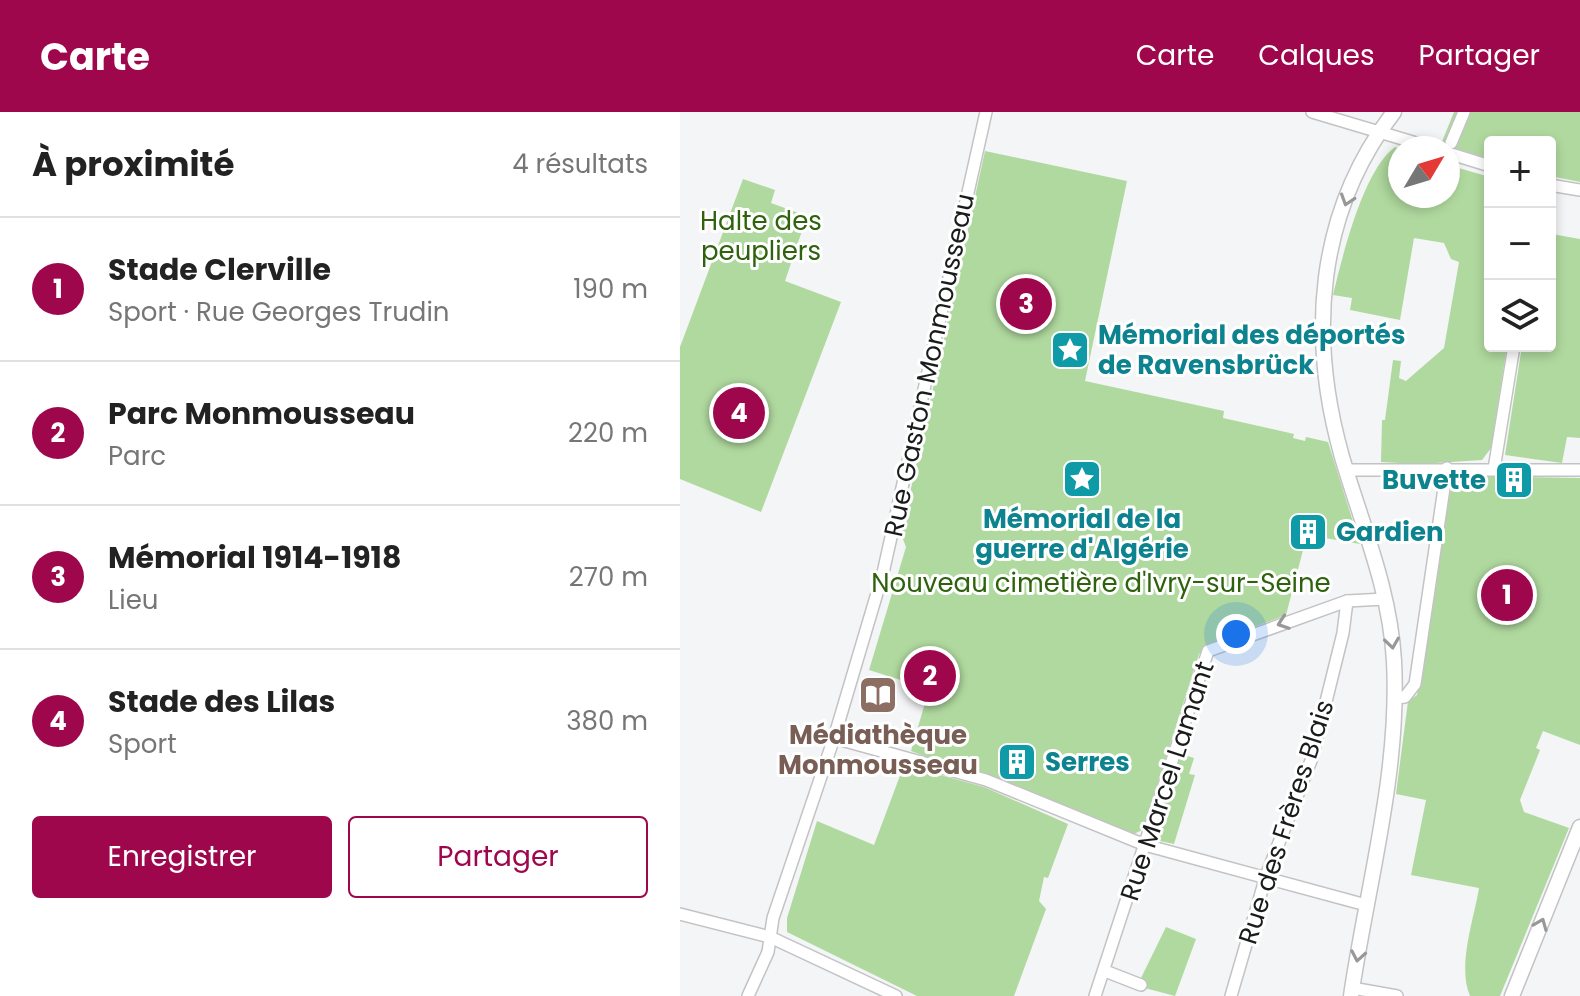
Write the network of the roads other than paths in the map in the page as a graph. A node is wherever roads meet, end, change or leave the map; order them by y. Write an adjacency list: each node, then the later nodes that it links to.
1 (986, 112): 20 (street, Rue Gaston Monmousseau)
2 (1312, 112): 5 (street)
3 (1394, 112): 5 (main road)
4 (1464, 112): 7 (street)
5 (1380, 130): 6 (street); 15 (main road, one-way to 15)
6 (1398, 136)
7 (1455, 136)
8 (1460, 152): 9 (street)
9 (1484, 163)
10 (1556, 186): 11 (street)
11 (1580, 190)
12 (1513, 352): 14 (street)
13 (1447, 468): 14 (street); 15 (street); 19 (street)
14 (1494, 469): 16 (street)
15 (1346, 470): 17 (main road)
16 (1580, 470)
17 (1385, 599): 18 (street, Rue Marcel Lamant); 19 (main road, one-way to 19)
18 (1347, 601): 22 (street, Rue Marcel Lamant, one-way to 22); 23 (street, Rue des Frères Blais)
19 (1396, 698): 24 (main road)
20 (834, 738): 22 (street); 26 (street, Rue Gaston Monmousseau)
21 (1580, 827): 35 (main road, one-way to 21)
22 (1145, 845): 23 (street); 27 (street, Rue Marcel Lamant)
23 (1266, 876): 24 (street); 33 (street, Rue des Frères Blais)
24 (1366, 905): 29 (main road, one-way to 29)
25 (680, 914): 26 (street)
26 (770, 937): 30 (street); 31 (street, Rue Gaston Monmousseau)
27 (1105, 971): 28 (street); 32 (street, Rue Marcel Lamant)
28 (1141, 985)
29 (1351, 992): 34 (street)
30 (893, 995)
31 (748, 996)
32 (1095, 996)
33 (1231, 996)
34 (1397, 996)
35 (1512, 996)

